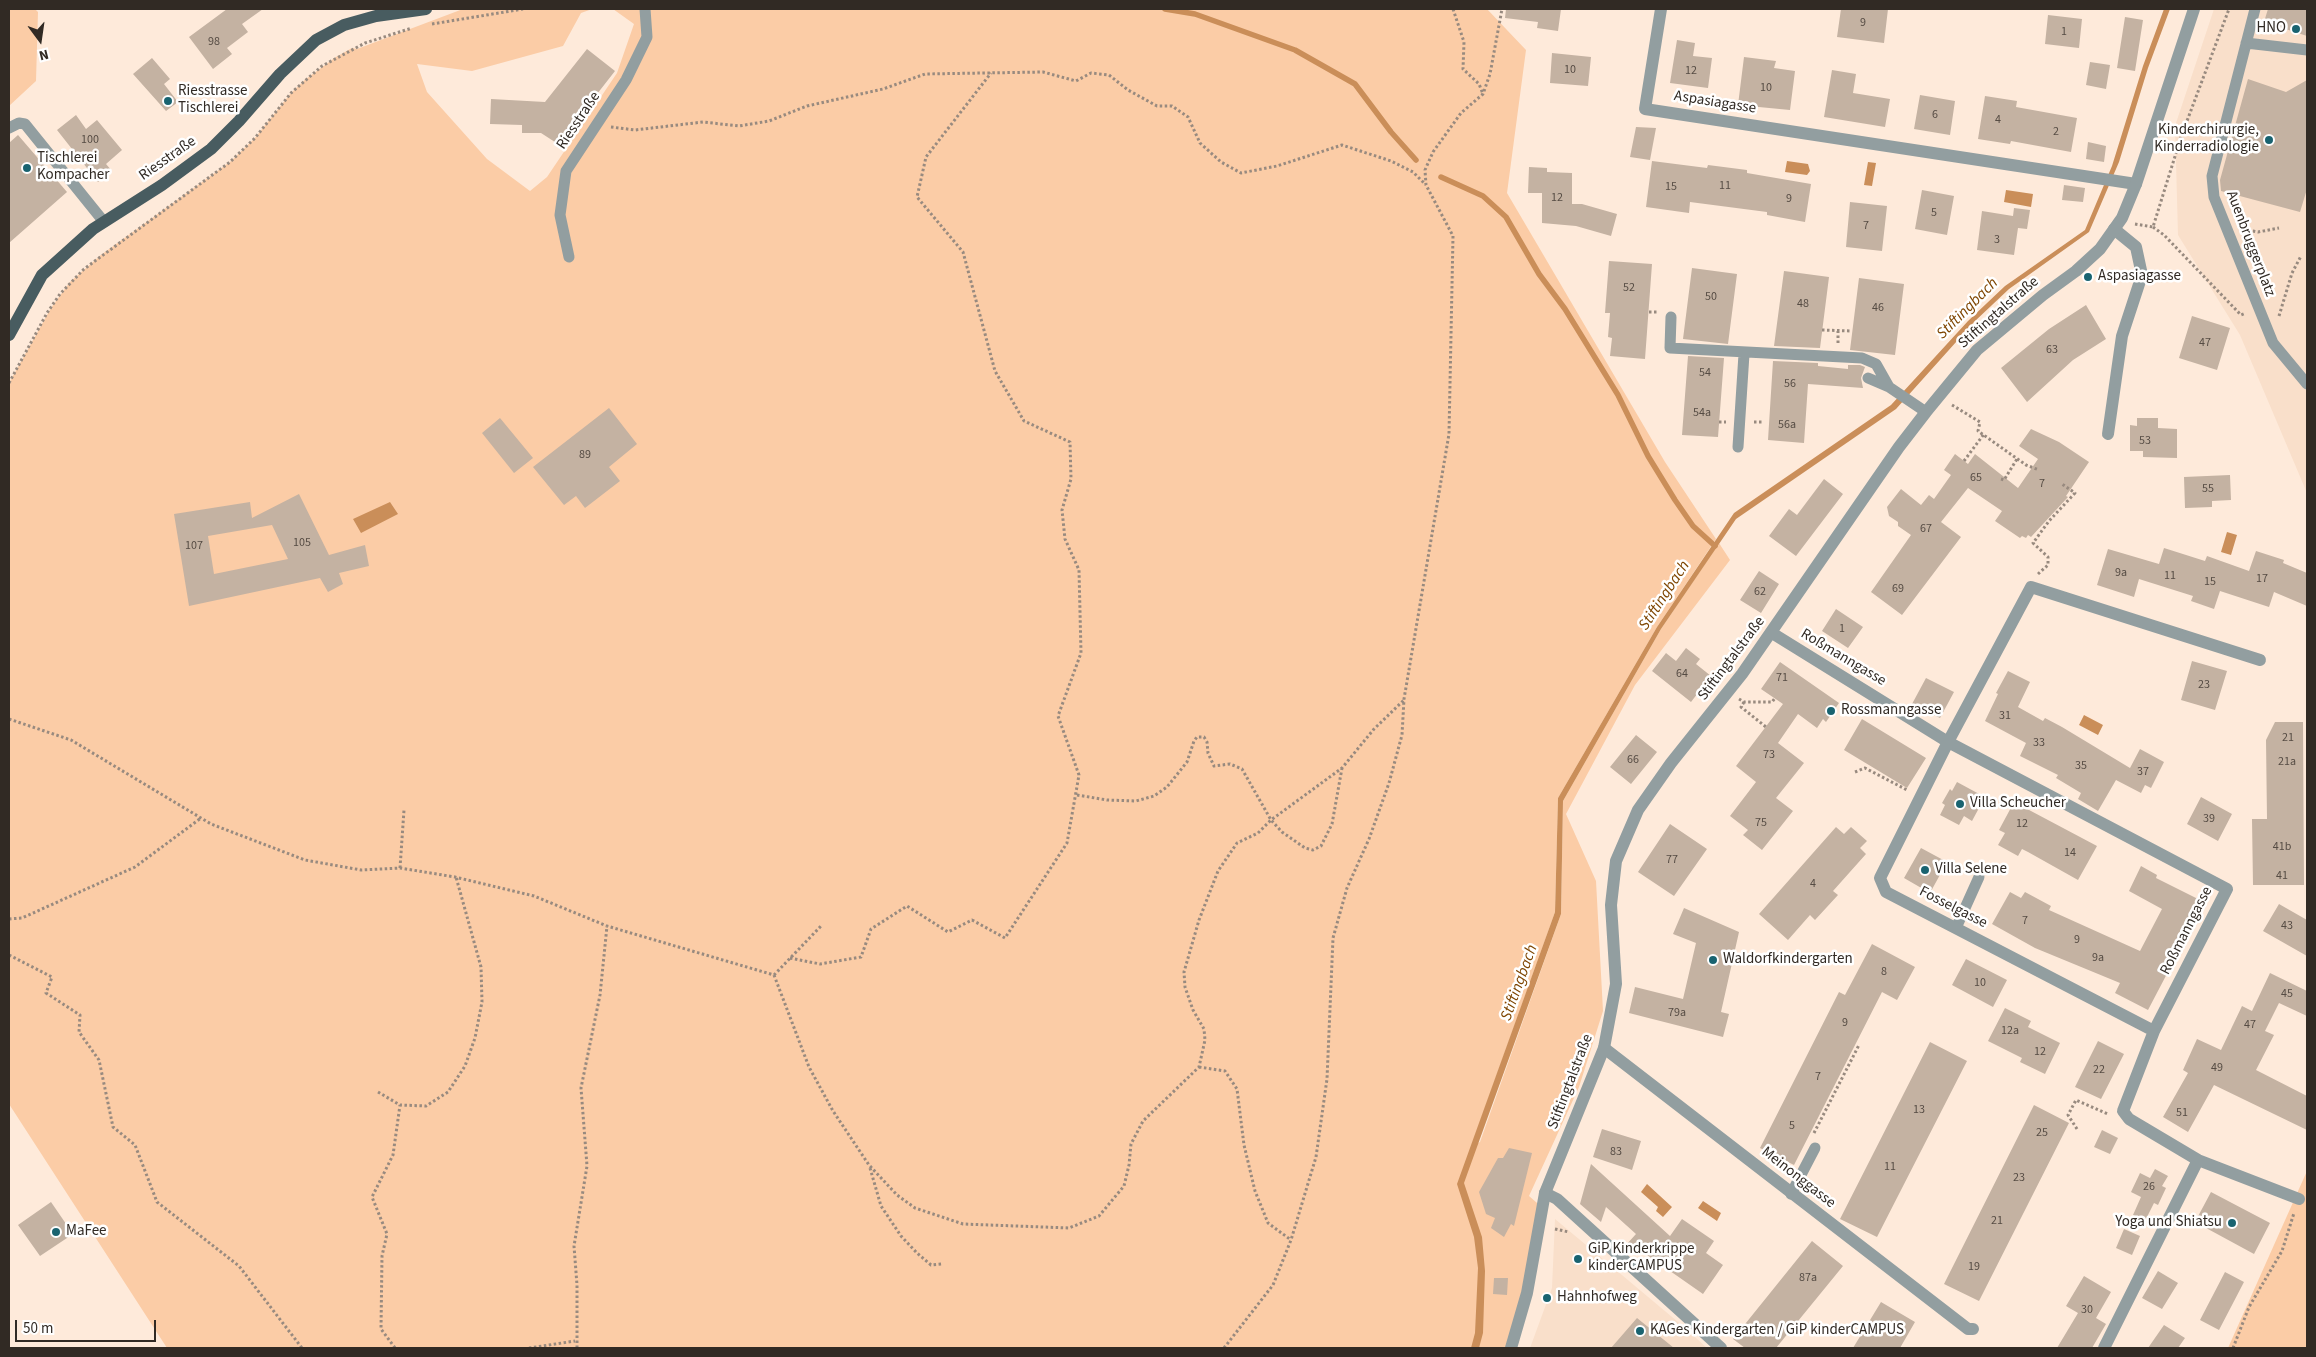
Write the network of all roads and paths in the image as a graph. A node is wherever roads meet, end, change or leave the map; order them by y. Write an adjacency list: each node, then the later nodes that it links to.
1 (420, 9): 21 (main road, Riesstraße)
2 (523, 9): 10 (path)
3 (646, 9): 16 (lane, Riesstraße)
4 (1453, 9): 15 (path)
5 (1502, 9): 15 (path)
6 (1661, 9): 18 (street, Aspasiagasse)
7 (2194, 9): 18 (street, Stiftingtalstraße)
8 (2229, 9): 23 (path)
9 (2255, 9): 12 (lane, Auenbruggerplatz)
10 (426, 25)
11 (418, 27): 36 (path)
12 (2246, 43): 13 (lane); 20 (lane, Auenbruggerplatz)
13 (2307, 50)
14 (991, 73): 16 (path); 19 (path); 61 (path)
15 (1483, 94): 19 (path)
16 (596, 126): 27 (lane, Riesstraße)
17 (9, 128): 21 (lane)
18 (2130, 182): 25 (street, Stiftingtalstraße)
19 (1426, 185): 54 (path)
20 (2224, 220): 24 (path); 28 (lane, Auenbruggerplatz)
21 (104, 222): 32 (main road, Riesstraße)
22 (2132, 223): 23 (path)
23 (2153, 227): 28 (path)
24 (2280, 228)
25 (2114, 229): 40 (street, Stiftingtalstraße); 42 (street)
26 (2301, 256): 33 (path)
27 (569, 257)
28 (2258, 307): 33 (lane, Auenbruggerplatz)
29 (1671, 317): 34 (lane)
30 (1822, 330): 31 (path)
31 (1852, 331)
32 (9, 335)
33 (2273, 343): 37 (lane, Auenbruggerplatz)
34 (1744, 354): 38 (lane); 43 (lane)
35 (1868, 378): 38 (lane)
36 (9, 383)
37 (2307, 384)
38 (1889, 387): 40 (lane)
39 (1946, 401): 41 (path)
40 (1920, 408): 50 (street, Stiftingtalstraße)
41 (1984, 434): 44 (path); 45 (path)
42 (2108, 434)
43 (1738, 447)
44 (2018, 458): 46 (path); 47 (path)
45 (1964, 461)
46 (2039, 470)
47 (2001, 479)
48 (2062, 484): 49 (path)
49 (2034, 578)
50 (1772, 633): 58 (street, Roßmanngasse); 78 (street, Stiftingtalstraße)
51 (2260, 660): 58 (street)
52 (1737, 697): 55 (path)
53 (1775, 698): 55 (path)
54 (1404, 699): 59 (path); 90 (path)
55 (1744, 702): 57 (path)
56 (9, 719): 64 (path)
57 (1766, 726)
58 (1948, 742): 62 (street, Fosselgasse); 76 (street, Roßmanngasse)
59 (1342, 768): 65 (path); 65 (path)
60 (1855, 772): 62 (path)
61 (1077, 795): 65 (path); 74 (path)
62 (1921, 795): 72 (street, Fosselgasse)
63 (404, 810): 66 (path)
64 (201, 818): 66 (path); 69 (path)
65 (1271, 820): 79 (path)
66 (400, 868): 67 (path)
67 (456, 877): 70 (path); 81 (path)
68 (1980, 877): 72 (lane)
69 (9, 919)
70 (607, 926): 75 (path); 93 (path)
71 (821, 926): 74 (path)
72 (1956, 928): 76 (street, Fosselgasse)
73 (9, 955): 94 (path)
74 (790, 958): 75 (path)
75 (774, 975): 86 (path)
76 (2154, 1031): 85 (street, Roßmanngasse)
77 (1859, 1045): 84 (path)
78 (1604, 1048): 87 (street, Stiftingtalstraße); 88 (street, Meinonggasse)
79 (1199, 1067): 86 (path); 90 (path)
80 (378, 1092): 81 (path)
81 (400, 1105): 95 (path)
82 (2111, 1116): 83 (path)
83 (2077, 1129)
84 (1813, 1144): 88 (lane)
85 (2198, 1160): 89 (street, Roßmanngasse); 101 (street)
86 (869, 1165): 91 (path)
87 (1545, 1193): 99 (street, Stiftingtalstraße); 100 (street)
88 (1792, 1194): 92 (street, Meinonggasse)
89 (2298, 1199): 102 (path)
90 (1291, 1240): 98 (path)
91 (942, 1264)
92 (1973, 1329)
93 (575, 1341): 96 (path); 97 (path)
94 (302, 1348)
95 (395, 1348)
96 (530, 1348)
97 (576, 1348)
98 (1224, 1348)
99 (1511, 1348)
100 (1721, 1348)
101 (2104, 1348)
102 (2233, 1348)

